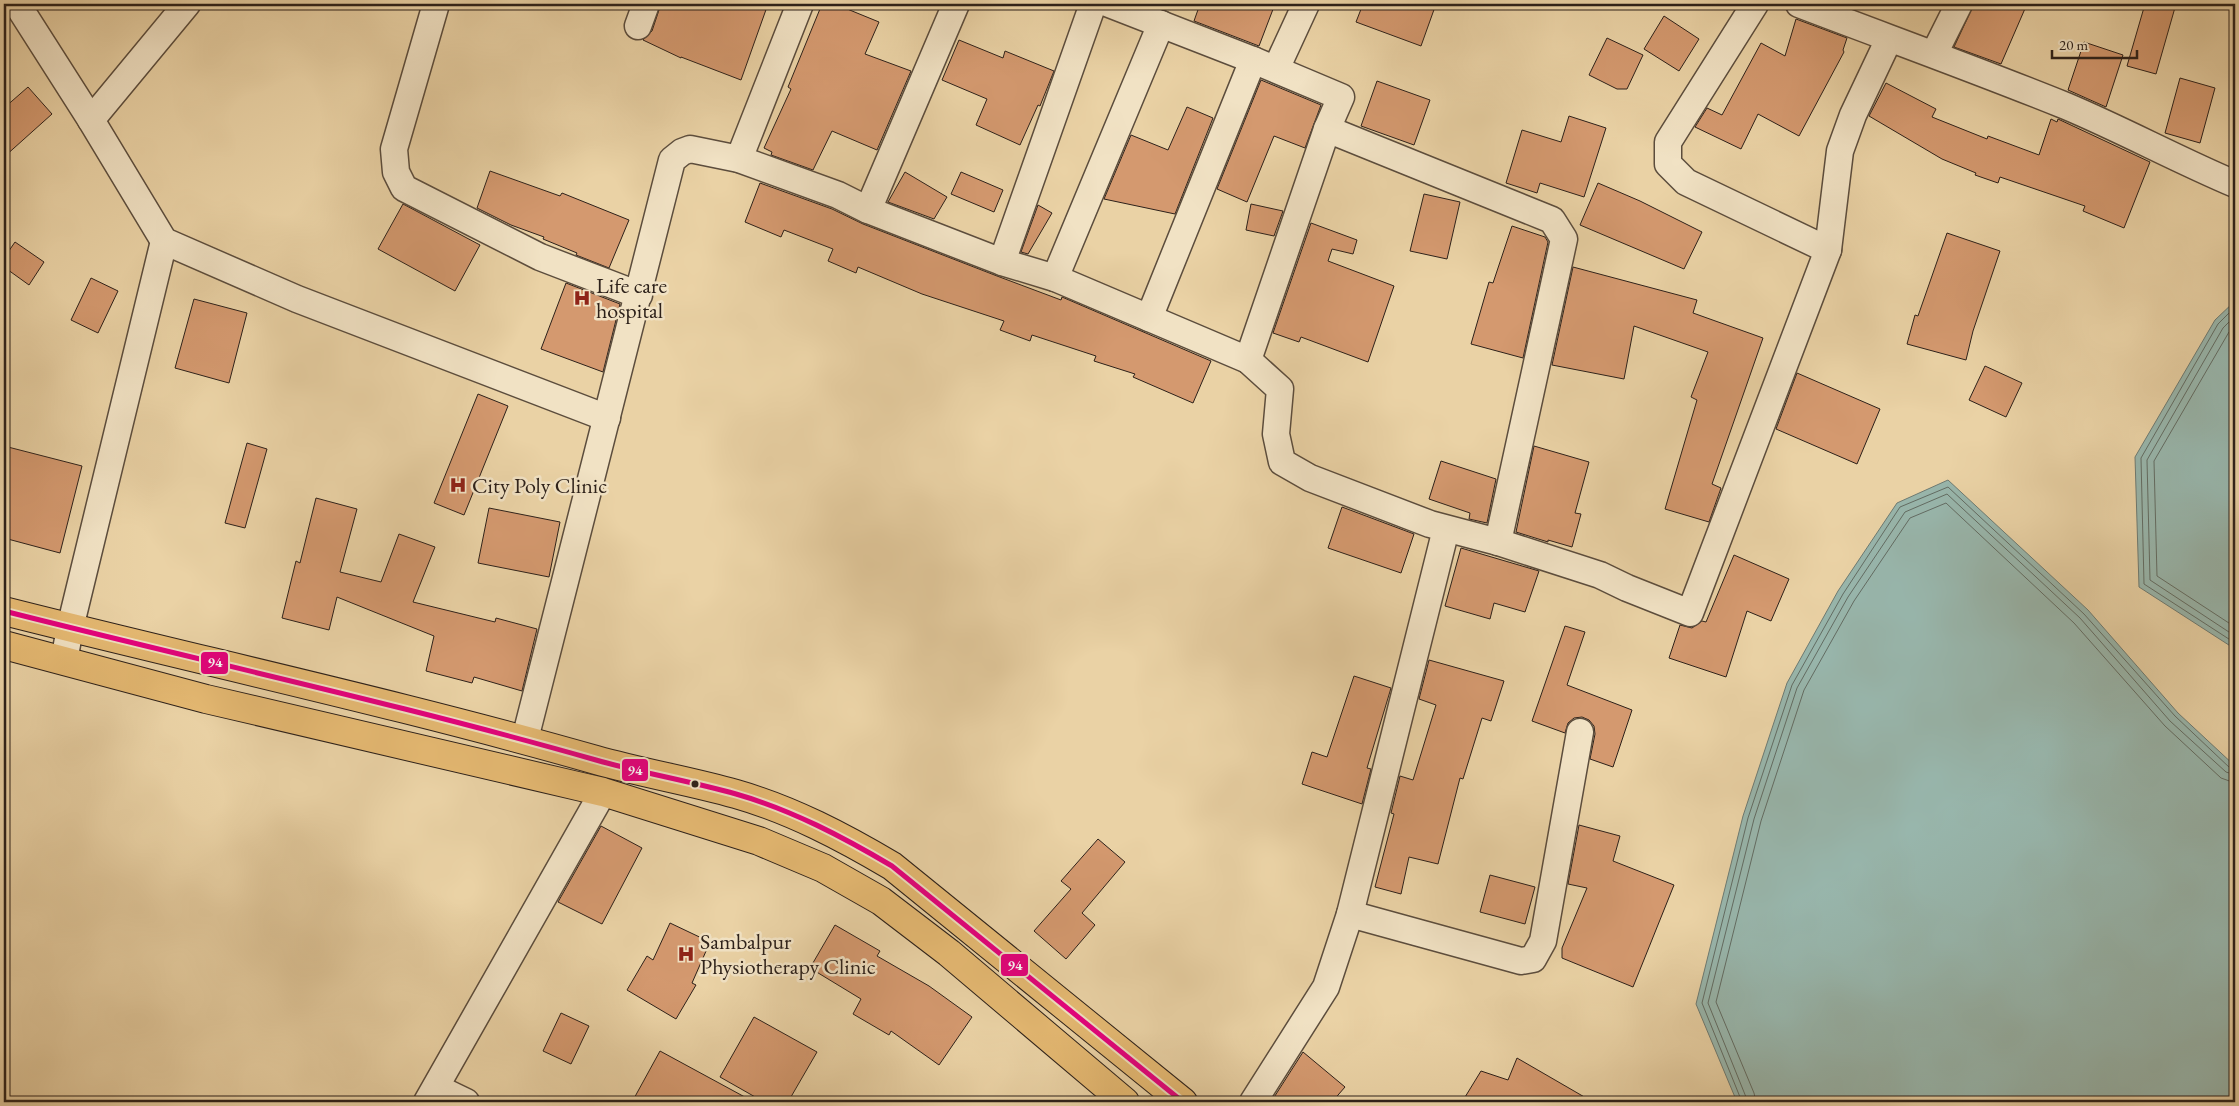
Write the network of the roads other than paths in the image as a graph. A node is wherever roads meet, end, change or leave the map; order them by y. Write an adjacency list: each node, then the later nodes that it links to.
1 (18, 4): 16 (street)
2 (186, 4): 16 (street)
3 (436, 4): 25 (street)
4 (800, 4): 18 (street)
5 (956, 4): 20 (street)
6 (1093, 4): 23 (street)
7 (1109, 4): 12 (street)
8 (1306, 4): 15 (street)
9 (1755, 4): 22 (street)
10 (1799, 4): 13 (street)
11 (1959, 4): 14 (street)
12 (1161, 24): 15 (street); 24 (street)
13 (1889, 39): 14 (street); 22 (street)
14 (1934, 54): 19 (street)
15 (1265, 64): 17 (street); 26 (street)
16 (91, 120): 21 (street)
17 (1327, 129): 27 (street); 30 (street)
18 (740, 159): 20 (street); 25 (street)
19 (2235, 184)
20 (868, 210): 23 (street)
21 (164, 241): 28 (street); 32 (street)
22 (1828, 250): 30 (street)
23 (1002, 262): 24 (street)
24 (1055, 278): 26 (street)
25 (639, 295): 28 (street)
26 (1150, 318): 27 (street)
27 (1248, 360): 29 (street)
28 (607, 418): 36 (street)
29 (1446, 529): 30 (street); 38 (street)
30 (1498, 542)
31 (4, 611): 32 (main road)
32 (70, 628): 34 (street); 36 (main road)
33 (4, 645): 34 (main road)
34 (64, 661): 37 (main road)
35 (1580, 732): 38 (street)
36 (524, 739): 42 (main road)
37 (603, 792): 39 (street); 41 (main road)
38 (1350, 914): 43 (street)
39 (432, 1095): 40 (street)
40 (466, 1102)
41 (1125, 1102)
42 (1183, 1102)
43 (1252, 1102)

